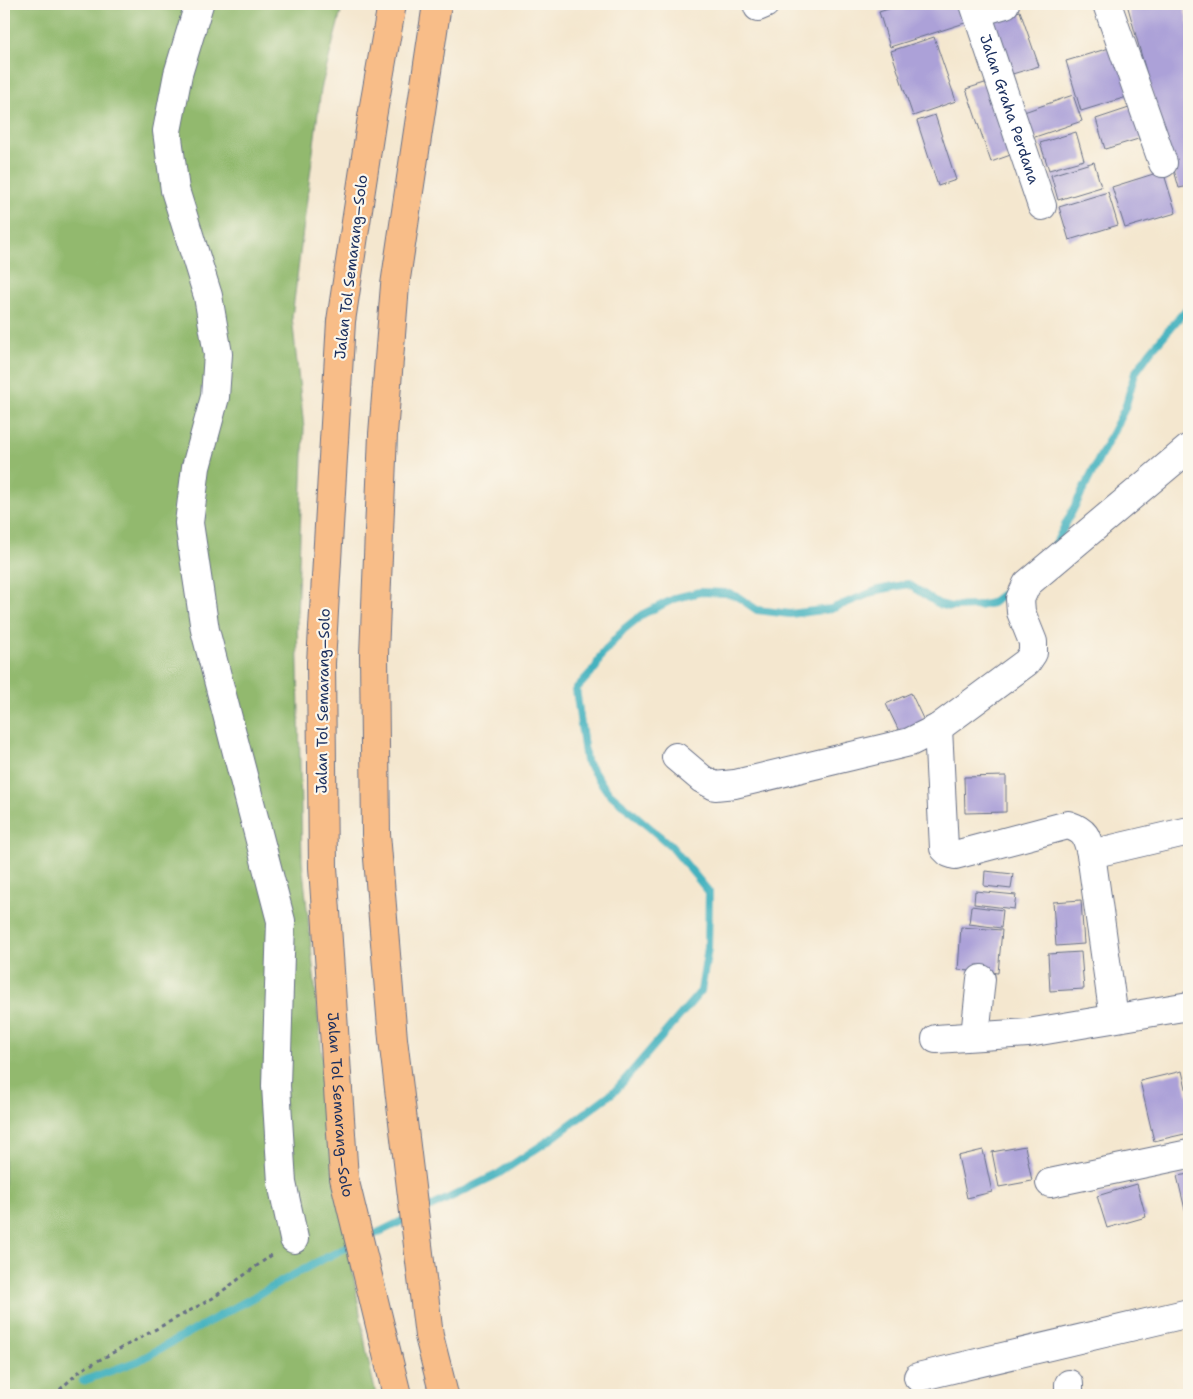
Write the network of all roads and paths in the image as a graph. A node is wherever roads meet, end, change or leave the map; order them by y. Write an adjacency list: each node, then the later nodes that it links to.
1 (199, 4): 21 (street)
2 (392, 4): 25 (highway, Jalan Tol Semarang–Solo)
3 (437, 4): 26 (highway)
4 (1005, 4): 6 (street, Jalan Graha Perdana)
5 (1107, 4): 7 (street)
6 (976, 8): 8 (street, Jalan Graha Perdana)
7 (1163, 163)
8 (1042, 206)
9 (1189, 448): 10 (street)
10 (938, 728): 11 (street); 13 (street)
11 (676, 758)
12 (1189, 831): 13 (street)
13 (1091, 854): 16 (street)
14 (981, 979): 17 (street)
15 (1189, 1006): 16 (street)
16 (1114, 1018): 17 (street)
17 (975, 1036): 18 (street)
18 (936, 1039)
19 (1189, 1154): 20 (street)
20 (1050, 1183)
21 (294, 1239): 24 (path)
22 (1189, 1314): 23 (street)
23 (918, 1377)
24 (54, 1395)
25 (397, 1395)
26 (444, 1395)

